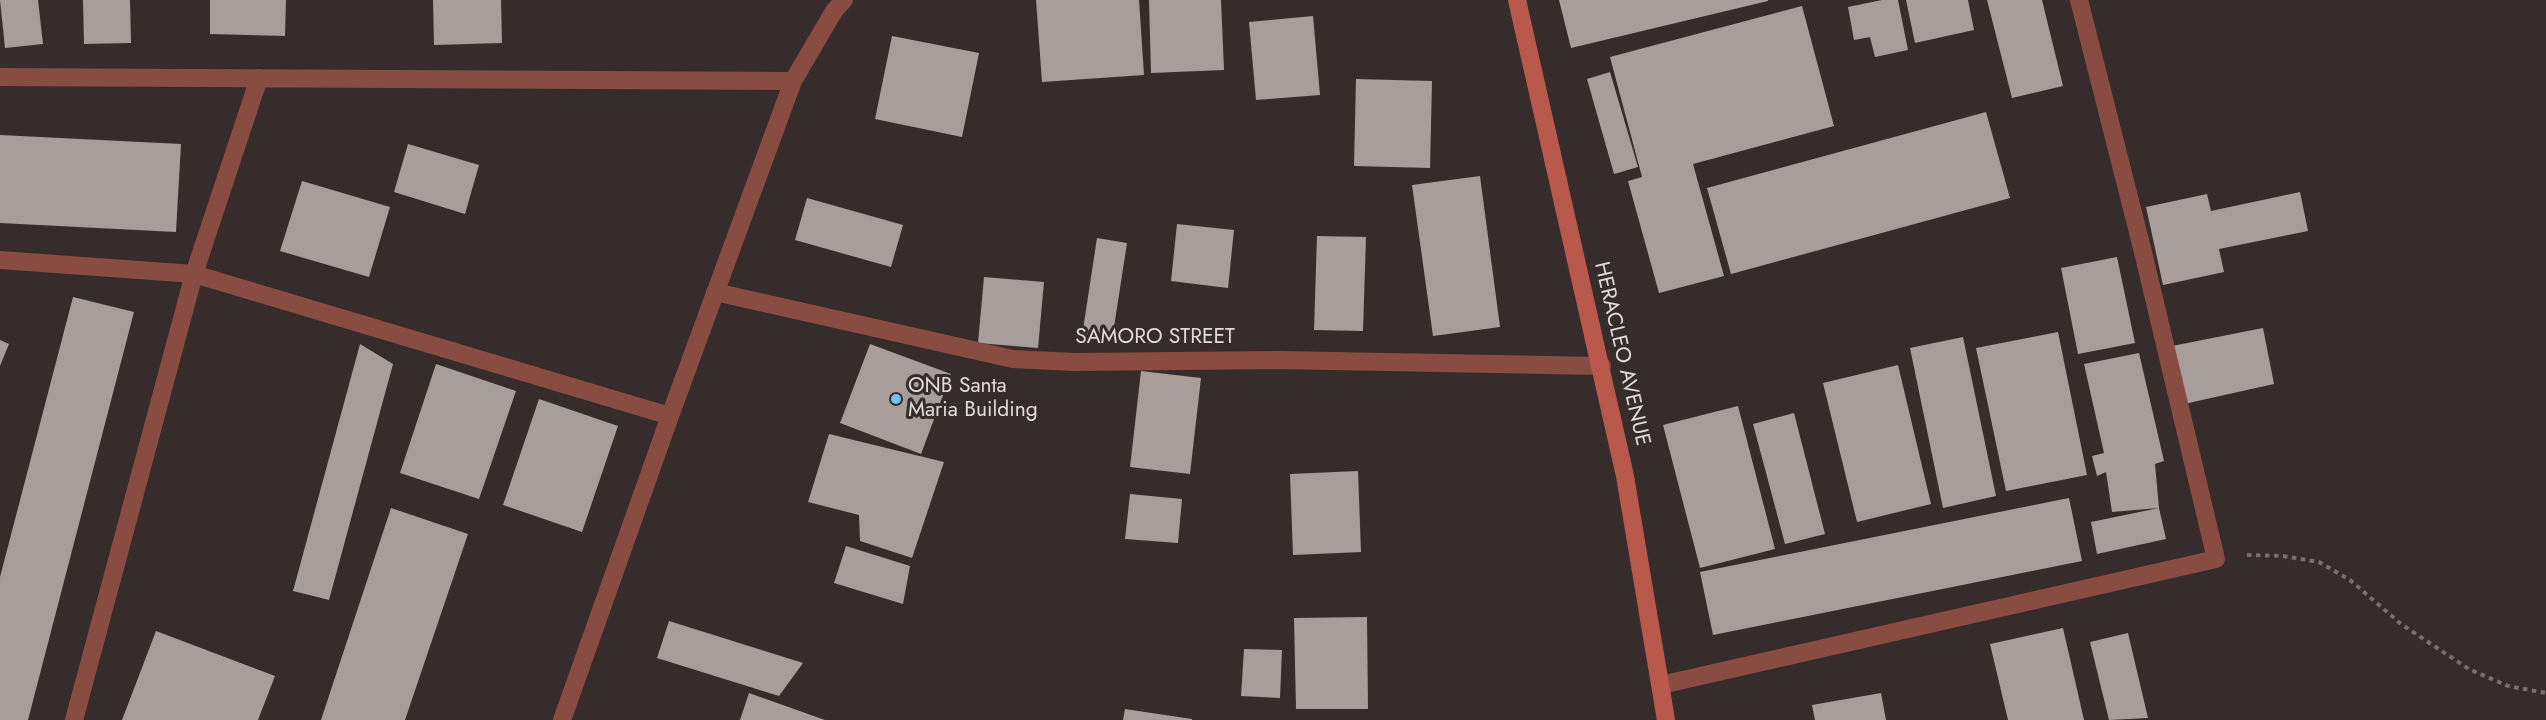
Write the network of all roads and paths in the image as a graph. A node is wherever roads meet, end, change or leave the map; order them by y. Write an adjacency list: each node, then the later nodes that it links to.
1 (844, 0): 6 (street)
2 (1517, 0): 10 (street, HERACLEO AVENUE)
3 (2079, 0): 12 (street)
4 (0, 77): 5 (street)
5 (259, 78): 6 (street); 8 (street)
6 (793, 81): 9 (street)
7 (0, 260): 8 (street)
8 (194, 274): 11 (street); 15 (street)
9 (715, 292): 10 (street, SAMORO STREET); 11 (street)
10 (1602, 366): 13 (street, HERACLEO AVENUE)
11 (670, 416): 16 (street)
12 (2216, 559): 13 (street); 14 (path)
13 (1661, 685): 17 (street, HERACLEO AVENUE)
14 (2546, 693)
15 (74, 720)
16 (562, 720)
17 (1666, 720)

